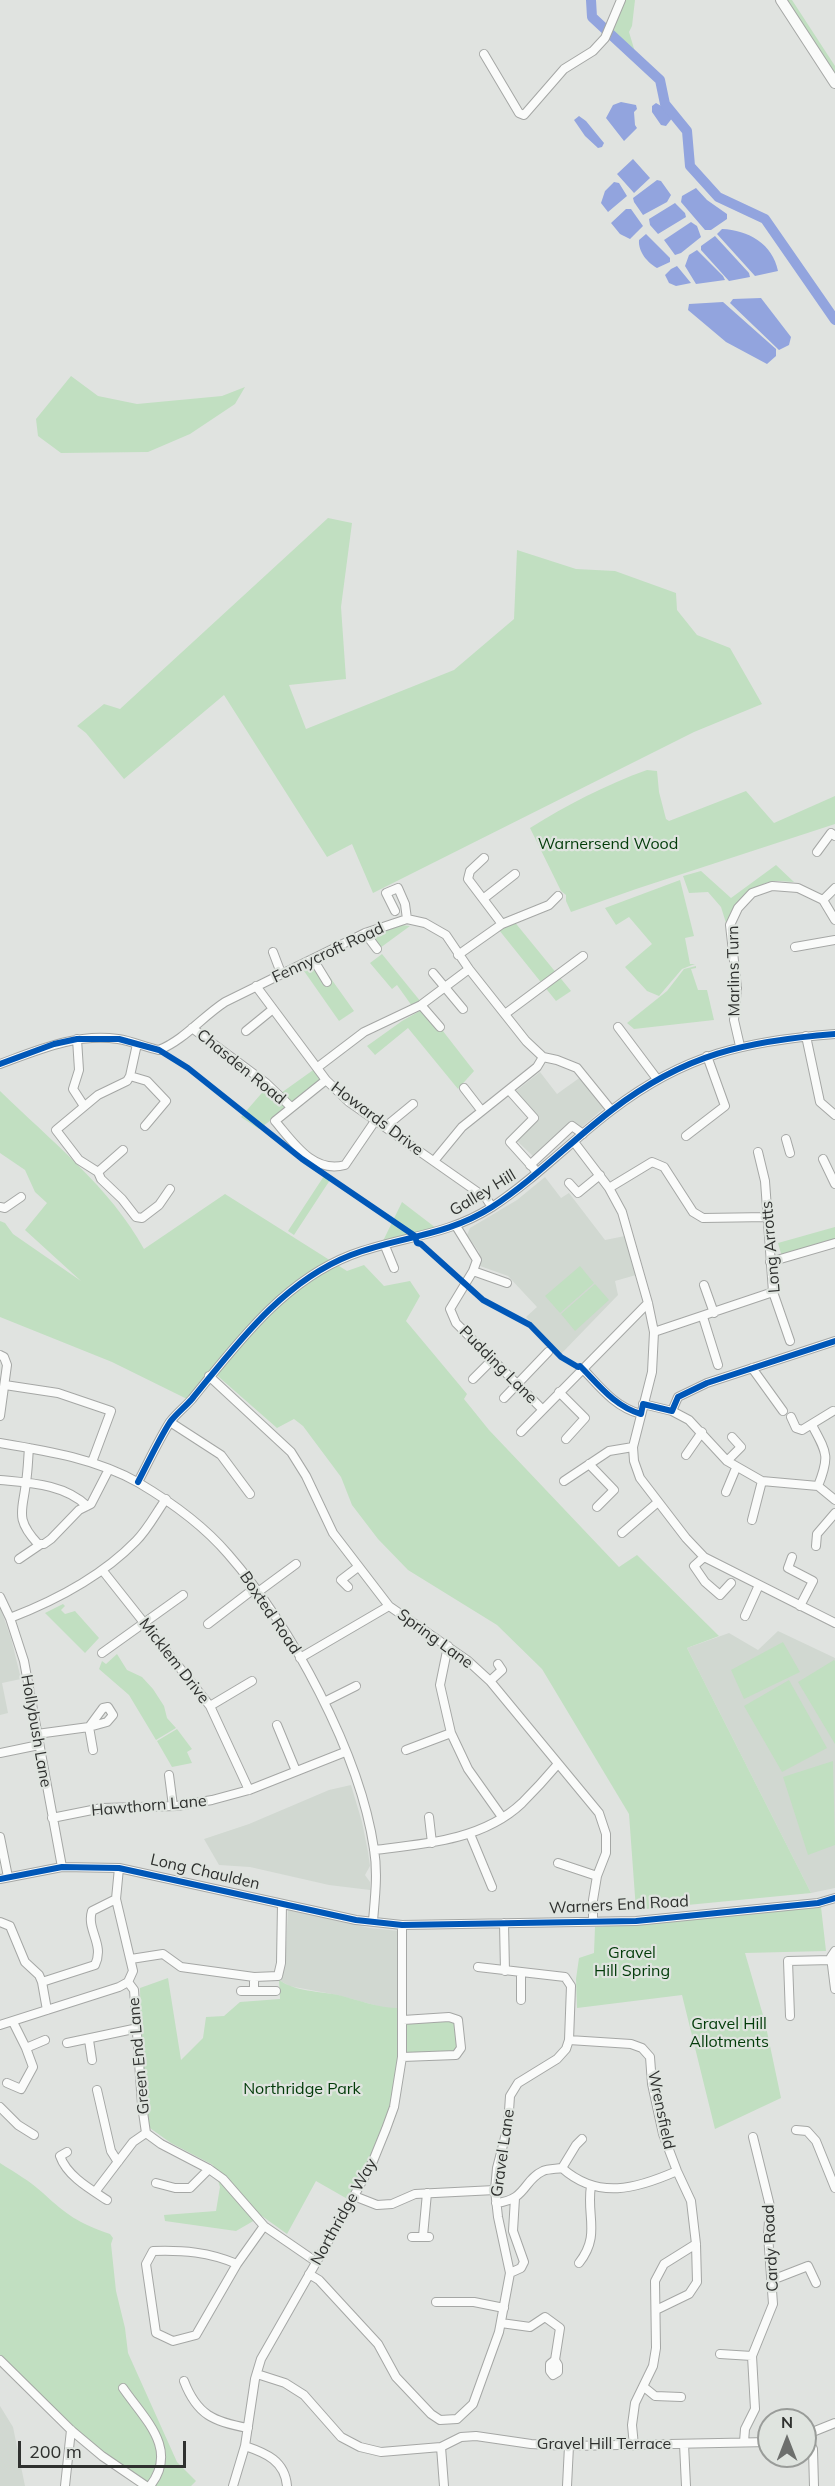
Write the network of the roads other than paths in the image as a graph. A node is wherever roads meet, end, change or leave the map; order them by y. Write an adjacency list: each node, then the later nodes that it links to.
1 (621, 0): 3 (street)
2 (781, 0): 4 (main road)
3 (484, 54)
4 (835, 83)
5 (835, 836): 6 (street)
6 (817, 852)
7 (484, 858): 11 (street)
8 (514, 874): 11 (street)
9 (835, 888): 12 (street)
10 (558, 896): 16 (street)
11 (483, 899): 16 (street)
12 (823, 900): 15 (street); 43 (street, Marlins Turn)
13 (395, 911): 14 (street)
14 (407, 919): 17 (street, Fennycroft Road); 22 (street)
15 (835, 920)
16 (502, 924): 22 (street)
17 (365, 933): 20 (street); 24 (street, Fennycroft Road)
18 (835, 940): 19 (street)
19 (795, 947)
20 (376, 949)
21 (273, 952): 27 (street)
22 (458, 955): 25 (street)
23 (583, 956): 34 (street)
24 (313, 959): 27 (street, Fennycroft Road); 28 (street)
25 (469, 969): 29 (street); 34 (street)
26 (433, 973): 29 (street)
27 (281, 974): 30 (street, Fennycroft Road)
28 (327, 982)
29 (443, 986): 31 (street); 33 (street)
30 (256, 987): 32 (street, Howards Drive); 37 (street, Fennycroft Road)
31 (420, 1005): 35 (street); 47 (street)
32 (273, 1009): 38 (street); 47 (street, Howards Drive)
33 (463, 1009)
34 (504, 1014): 45 (street)
35 (440, 1027)
36 (618, 1027): 49 (street)
37 (192, 1028): 42 (street, Fennycroft Road); 55 (street, Chasden Road)
38 (246, 1031)
39 (835, 1034): 40 (street, Galley Hill)
40 (806, 1036): 43 (street, Galley Hill); 58 (street)
41 (77, 1039): 42 (street, Fennycroft Road); 46 (street, Fennycroft Road); 54 (street)
42 (137, 1044): 48 (street)
43 (740, 1046): 44 (street, Galley Hill)
44 (707, 1056): 49 (street, Galley Hill); 63 (street)
45 (543, 1057): 52 (street); 57 (street)
46 (0, 1064)
47 (318, 1067): 50 (street, Howards Drive)
48 (130, 1076): 54 (street); 60 (street)
49 (657, 1079): 57 (street, Galley Hill)
50 (326, 1080): 55 (street); 59 (street, Howards Drive)
51 (464, 1088): 56 (street)
52 (509, 1090): 56 (street); 71 (street)
53 (413, 1104): 61 (street)
54 (84, 1106): 72 (street)
55 (291, 1107): 59 (street)
56 (482, 1110): 70 (street)
57 (611, 1110): 62 (street, Galley Hill)
58 (835, 1115)
59 (375, 1121): 61 (street, Howards Drive)
60 (145, 1126)
61 (385, 1127): 70 (street, Howards Drive)
62 (583, 1134): 65 (street, Galley Hill); 71 (street)
63 (686, 1136)
64 (786, 1139): 68 (street)
65 (574, 1142): 73 (street, Galley Hill); 74 (street)
66 (123, 1150): 72 (street)
67 (758, 1152): 82 (street, Long Arrotts)
68 (790, 1153)
69 (823, 1159): 76 (street)
70 (435, 1161): 81 (street, Howards Drive)
71 (530, 1165): 73 (street)
72 (98, 1172): 78 (street)
73 (537, 1172): 81 (street, Galley Hill)
74 (600, 1175): 75 (street); 77 (street)
75 (569, 1183)
76 (835, 1184)
77 (609, 1188): 82 (street); 92 (street)
78 (170, 1189)
79 (21, 1197): 80 (street)
80 (0, 1207)
81 (492, 1207): 83 (street, Galley Hill)
82 (768, 1217): 86 (street, Long Arrotts)
83 (456, 1226): 85 (street, Galley Hill); 88 (street)
84 (835, 1245): 86 (street)
85 (386, 1246): 87 (street); 104 (street, Galley Hill)
86 (770, 1262): 91 (street, Long Arrotts)
87 (394, 1268)
88 (473, 1271): 89 (street); 100 (street, Pudding Lane)
89 (507, 1283)
90 (704, 1285): 93 (street)
91 (773, 1292): 93 (street); 96 (street, Long Arrotts)
92 (648, 1303): 95 (street); 103 (street)
93 (714, 1313): 94 (street)
94 (703, 1317): 95 (street); 101 (street)
95 (654, 1332): 110 (street)
96 (790, 1341)
97 (835, 1341): 102 (street)
98 (548, 1352): 106 (street)
99 (0, 1355): 107 (street)
100 (492, 1360): 105 (street); 106 (street, Pudding Lane)
101 (718, 1365)
102 (752, 1368): 112 (street); 113 (street)
103 (583, 1369): 108 (street); 115 (street)
104 (209, 1376): 118 (street, Galley Hill); 155 (street, Spring Lane)
105 (473, 1379)
106 (517, 1384): 109 (street); 111 (street, Pudding Lane)
107 (5, 1385): 116 (street); 129 (street)
108 (559, 1392): 111 (street); 123 (street)
109 (504, 1398)
110 (643, 1404): 112 (street); 115 (street)
111 (542, 1409): 120 (street)
112 (672, 1411): 121 (street)
113 (783, 1411)
114 (833, 1411): 119 (street)
115 (640, 1414): 125 (street)
116 (0, 1416)
117 (791, 1417): 119 (street)
118 (170, 1422): 137 (street, Galley Hill); 140 (street)
119 (812, 1425): 138 (street)
120 (521, 1432)
121 (702, 1432): 127 (street); 128 (street)
122 (732, 1437): 128 (street)
123 (566, 1439)
124 (0, 1443): 126 (street, Boxted Road)
125 (633, 1447): 130 (street); 143 (street)
126 (29, 1448): 129 (street, Boxted Road); 136 (street)
127 (686, 1455)
128 (727, 1461): 131 (street)
129 (93, 1462): 132 (street, Boxted Road)
130 (589, 1464): 134 (street); 145 (street)
131 (736, 1468): 135 (street); 139 (street)
132 (109, 1470): 137 (street, Boxted Road); 144 (street)
133 (0, 1480): 136 (street)
134 (564, 1481)
135 (762, 1481): 138 (street); 147 (street)
136 (26, 1482): 144 (street); 149 (street)
137 (138, 1482): 141 (street, Boxted Road)
138 (818, 1486): 142 (street)
139 (726, 1492)
140 (250, 1494)
141 (166, 1499): 156 (street); 160 (street, Boxted Road)
142 (835, 1500)
143 (658, 1502): 148 (street); 151 (street)
144 (87, 1506): 149 (street)
145 (597, 1508)
146 (835, 1513): 150 (street)
147 (752, 1520)
148 (622, 1533)
149 (42, 1544): 153 (street)
150 (816, 1546)
151 (704, 1557): 157 (street); 158 (street)
152 (792, 1557): 164 (street)
153 (19, 1559)
154 (296, 1564): 160 (street)
155 (358, 1567): 159 (street); 163 (street, Spring Lane)
156 (103, 1571): 166 (street); 167 (street, Micklem Drive)
157 (731, 1583)
158 (759, 1585): 164 (street); 165 (street)
159 (348, 1587)
160 (257, 1590): 169 (street); 172 (street, Boxted Road)
161 (183, 1595): 167 (street)
162 (0, 1597): 166 (street, Hollybush Lane)
163 (389, 1606): 170 (street, Spring Lane); 172 (street)
164 (800, 1606): 168 (street)
165 (745, 1616)
166 (10, 1618): 181 (street, Hollybush Lane)
167 (145, 1623): 171 (street); 178 (street, Micklem Drive)
168 (835, 1623)
169 (208, 1624)
170 (448, 1646): 175 (street, Spring Lane); 180 (street)
171 (102, 1653)
172 (300, 1658): 177 (street, Boxted Road)
173 (498, 1664): 175 (street)
174 (252, 1681): 178 (street)
175 (490, 1682): 187 (street, Spring Lane)
176 (356, 1686): 177 (street)
177 (324, 1702): 185 (street, Boxted Road)
178 (210, 1706): 190 (street, Micklem Drive)
179 (277, 1725): 188 (street)
180 (451, 1732): 184 (street); 193 (street)
181 (37, 1734): 182 (street, Hollybush Lane); 183 (street)
182 (39, 1745): 186 (street); 194 (street, Hollybush Lane)
183 (93, 1750)
184 (406, 1750)
185 (345, 1752): 188 (street, Hawthorn Lane); 198 (street, Boxted Road)
186 (0, 1753)
187 (557, 1765): 193 (street); 202 (street, Spring Lane)
188 (296, 1771): 190 (street, Hawthorn Lane)
189 (169, 1775): 191 (street)
190 (249, 1790): 191 (street, Hawthorn Lane)
191 (174, 1806): 194 (street, Hawthorn Lane)
192 (429, 1817): 197 (street)
193 (502, 1817): 195 (street)
194 (52, 1818): 200 (street, Hollybush Lane)
195 (470, 1834): 197 (street); 204 (street)
196 (0, 1837): 203 (street)
197 (432, 1843): 198 (street)
198 (374, 1850): 208 (street, Boxted Road)
199 (558, 1863): 202 (street)
200 (62, 1867): 201 (street, Long Chaulden); 203 (street, Long Chaulden)
201 (119, 1868): 206 (street); 207 (street, Long Chaulden)
202 (597, 1876): 209 (street, Spring Lane)
203 (4, 1878)
204 (492, 1887)
205 (835, 1898): 209 (street, Warners End Road)
206 (116, 1899): 214 (street); 219 (street)
207 (282, 1904): 208 (street, Long Chaulden); 218 (street)
208 (373, 1921): 212 (street, Long Chaulden)
209 (593, 1921): 211 (street, Warners End Road)
210 (0, 1922): 219 (street)
211 (504, 1923): 212 (street, Warners End Road); 216 (street)
212 (402, 1925): 228 (street, Northridge Way)
213 (833, 1954): 221 (street); 227 (street)
214 (131, 1959): 218 (street); 220 (street)
215 (478, 1967): 216 (street)
216 (505, 1971): 217 (street)
217 (521, 1973): 225 (street); 234 (street)
218 (254, 1977): 224 (street)
219 (42, 1982): 226 (street)
220 (128, 1982): 226 (street); 231 (street, Green End Lane)
221 (835, 1989)
222 (276, 1990): 224 (street)
223 (241, 1991): 224 (street)
224 (254, 1991)
225 (521, 2000)
226 (47, 2010): 229 (street)
227 (790, 2016)
228 (403, 2020): 237 (street, Northridge Way); 237 (street)
229 (13, 2022): 230 (street); 236 (street)
230 (1, 2024)
231 (138, 2028): 233 (street); 243 (street, Green End Lane)
232 (45, 2040): 236 (street)
233 (89, 2040): 235 (street); 238 (street)
234 (569, 2040): 251 (street, Wrensfield); 255 (street, Gravel Lane)
235 (68, 2043)
236 (26, 2048): 239 (street)
237 (402, 2057): 258 (street, Northridge Way)
238 (92, 2061)
239 (7, 2083)
240 (97, 2090): 248 (street)
241 (0, 2107): 244 (street)
242 (796, 2130): 254 (street)
243 (146, 2133): 248 (street); 250 (street, Green End Lane)
244 (34, 2135)
245 (753, 2137): 270 (street, Cardy Road)
246 (582, 2139): 249 (street)
247 (67, 2152): 256 (street)
248 (118, 2162): 256 (street)
249 (562, 2168): 253 (street); 259 (street)
250 (209, 2169): 252 (street); 262 (street, Green End Lane)
251 (677, 2171): 253 (street); 264 (street, Wrensfield)
252 (156, 2183)
253 (591, 2186): 266 (street)
254 (835, 2188)
255 (495, 2190): 257 (street); 261 (street, Gravel Lane)
256 (95, 2192): 260 (street)
257 (427, 2193): 258 (street); 263 (street)
258 (354, 2196): 265 (street, Northridge Way)
259 (515, 2198): 261 (street); 268 (street, Gravel Lane)
260 (107, 2200)
261 (496, 2203): 268 (street, Gravel Lane)
262 (264, 2226): 265 (street, Green End Lane); 267 (street)
263 (412, 2237)
264 (696, 2244): 274 (street); 274 (street, Wrensfield)
265 (315, 2261): 269 (street, Northridge Way)
266 (579, 2263)
267 (237, 2264): 267 (street)
268 (510, 2273): 273 (street, Gravel Lane)
269 (309, 2274): 275 (street, Gravel Lane); 280 (street, Northridge Way)
270 (772, 2280): 271 (street); 277 (street, Cardy Road)
271 (816, 2283)
272 (436, 2302): 273 (street)
273 (504, 2307): 275 (street, Gravel Lane)
274 (656, 2310): 282 (street)
275 (501, 2323): 279 (street)
276 (720, 2354): 277 (street)
277 (752, 2356): 289 (street, Cardy Road)
278 (0, 2360): 287 (street)
279 (555, 2360)
280 (257, 2374): 286 (street, Northridge Way); 295 (street, Gravel Hill Terrace)
281 (184, 2381): 286 (street)
282 (644, 2387): 284 (street); 294 (street)
283 (123, 2388): 298 (street)
284 (681, 2397)
285 (835, 2423): 288 (street)
286 (248, 2428): 292 (street, Northridge Way)
287 (70, 2430): 297 (street); 298 (street)
288 (817, 2430)
289 (744, 2442): 290 (street, Gravel Hill Terrace); 291 (street, Gravel Hill Terrace)
290 (757, 2442)
291 (684, 2444): 294 (street, Gravel Hill Terrace); 303 (street)
292 (245, 2446): 299 (street, Northridge Way); 300 (street)
293 (569, 2446): 294 (street, Gravel Hill Terrace); 295 (street, Gravel Hill Terrace); 302 (street)
294 (634, 2446)
295 (441, 2447): 301 (street)
296 (814, 2468): 304 (street)
297 (65, 2486)
298 (148, 2486)
299 (233, 2486)
300 (287, 2486)
301 (444, 2486)
302 (567, 2486)
303 (686, 2486)
304 (814, 2486)

